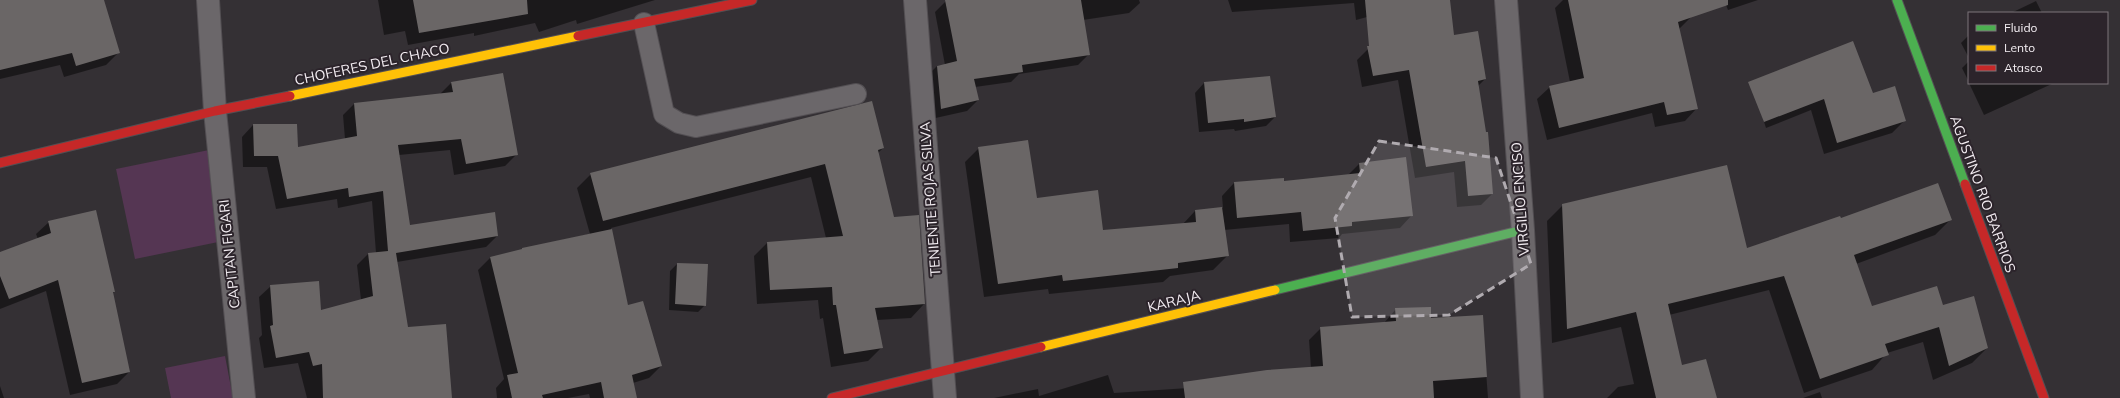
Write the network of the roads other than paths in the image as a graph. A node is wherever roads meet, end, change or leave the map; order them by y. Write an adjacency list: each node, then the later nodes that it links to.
1 (208, 0): 8 (street, CAPITAN FIGARI)
2 (752, 0): 6 (street, CHOFERES DEL CHACO)
3 (915, 0): 11 (street, TENIENTE ROJAS SILVA)
4 (1506, 0): 10 (street, VIRGILIO ENCISO)
5 (1897, 0): 16 (street, AGUSTINO RIO BARRIOS)
6 (644, 23): 7 (lane); 8 (street, CHOFERES DEL CHACO)
7 (856, 94)
8 (215, 111): 9 (street, CHOFERES DEL CHACO); 12 (street, CAPITAN FIGARI)
9 (0, 163)
10 (1523, 230): 11 (street, KARAJA); 15 (street, VIRGILIO ENCISO)
11 (942, 372): 13 (street, KARAJA); 14 (street, TENIENTE ROJAS SILVA)
12 (244, 398)
13 (832, 398)
14 (944, 398)
15 (1532, 398)
16 (2044, 398)

